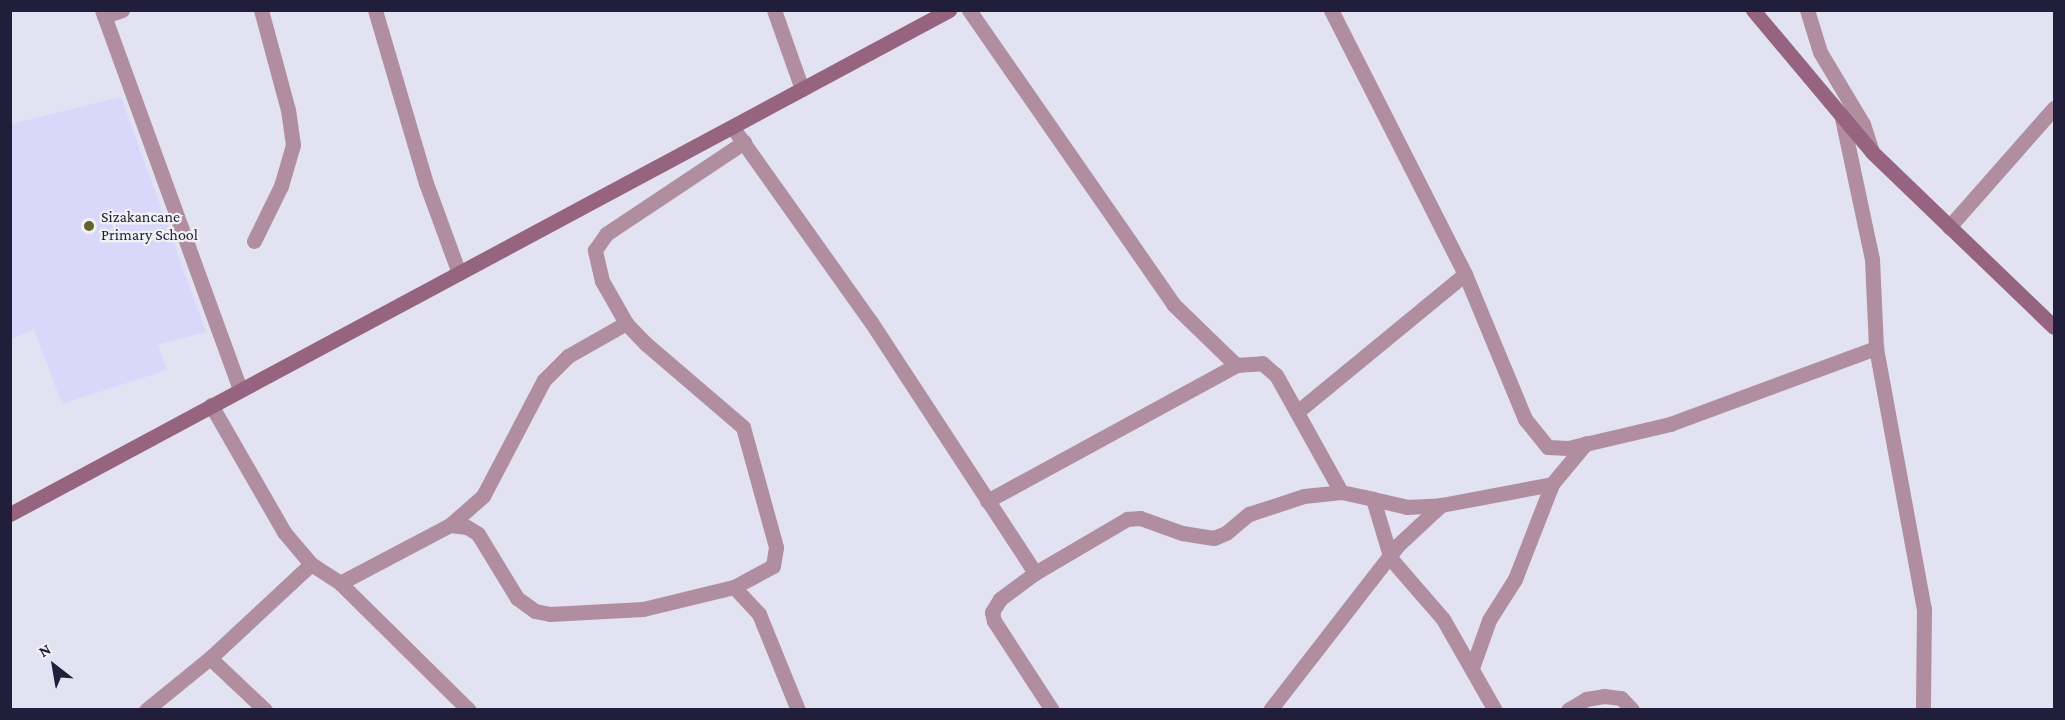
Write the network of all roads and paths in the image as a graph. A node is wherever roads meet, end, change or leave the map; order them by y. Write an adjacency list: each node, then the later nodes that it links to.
1 (123, 10): 10 (street)
2 (261, 10): 18 (street)
3 (375, 10): 19 (street)
4 (774, 10): 11 (street)
5 (949, 10): 11 (street)
6 (969, 10): 24 (street)
7 (1332, 10): 20 (street)
8 (1753, 10): 13 (street)
9 (1807, 10): 16 (street)
10 (103, 13): 25 (street)
11 (802, 89): 14 (street)
12 (2055, 108): 17 (street)
13 (1842, 118): 16 (street); 23 (street)
14 (732, 128): 15 (street); 19 (street)
15 (744, 142): 21 (street); 32 (street)
16 (1872, 152): 17 (street)
17 (1949, 227): 22 (street)
18 (254, 242)
19 (459, 273): 25 (street)
20 (1465, 274): 27 (street); 28 (street)
21 (626, 323): 35 (street); 40 (street)
22 (2055, 327)
23 (1876, 348): 28 (street); 53 (street)
24 (1236, 365): 27 (street); 32 (street)
25 (240, 390): 26 (street)
26 (211, 405): 34 (street); 37 (street)
27 (1297, 412): 30 (street)
28 (1586, 443): 29 (street)
29 (1552, 484): 33 (street); 42 (street)
30 (1341, 492): 31 (street); 38 (street)
31 (1373, 499): 33 (street); 36 (street)
32 (987, 501): 38 (street)
33 (1441, 505): 36 (street)
34 (10, 514)
35 (450, 525): 39 (street); 40 (street)
36 (1391, 559): 42 (street); 43 (street)
37 (311, 564): 39 (street); 41 (street)
38 (1035, 573): 48 (street)
39 (340, 583): 46 (street)
40 (734, 587): 47 (street)
41 (210, 658): 44 (street); 45 (street)
42 (1472, 668): 50 (street)
43 (1286, 703): 49 (street)
44 (146, 710)
45 (265, 710)
46 (469, 710)
47 (798, 710)
48 (1052, 710)
49 (1270, 710)
50 (1495, 710)
51 (1568, 710): 52 (street)
52 (1632, 710)
53 (1923, 710)

